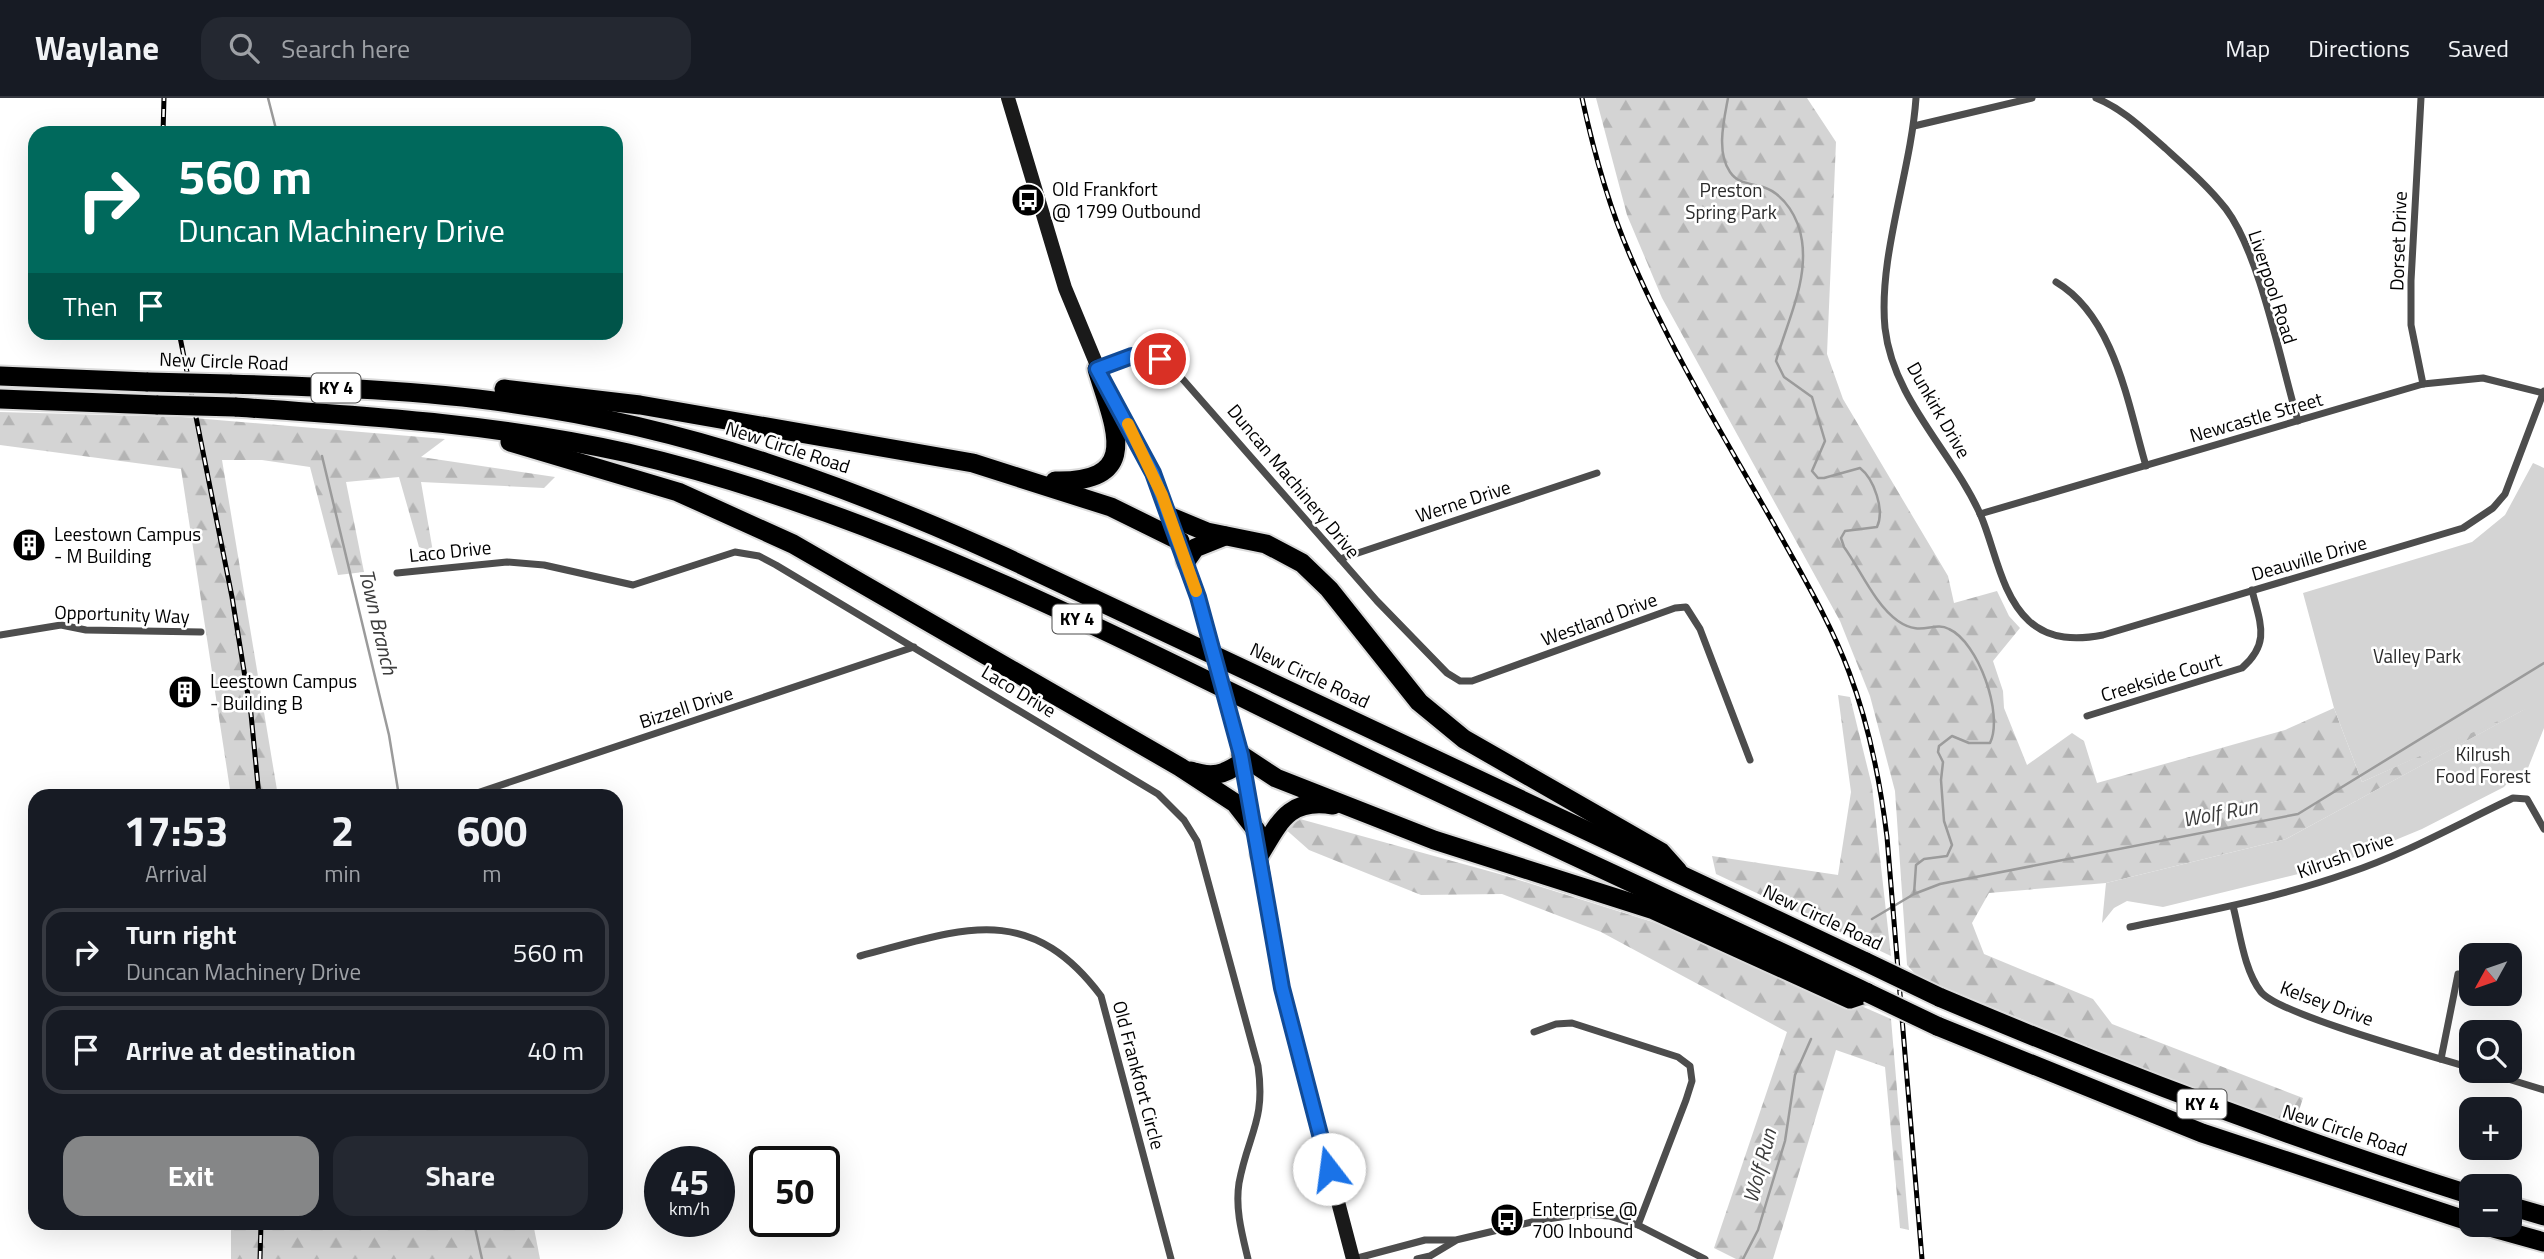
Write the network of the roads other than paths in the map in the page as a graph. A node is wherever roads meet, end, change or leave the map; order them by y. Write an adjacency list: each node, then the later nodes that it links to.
1 (1008, 98): 8 (main road)
2 (1916, 98): 6 (street, Dunkirk Drive)
3 (2032, 98): 6 (street)
4 (2096, 98): 14 (street, Liverpool Road)
5 (2421, 98): 10 (street, Dorset Drive)
6 (1914, 126): 19 (street, Dunkirk Drive)
7 (2056, 282): 16 (street)
8 (1097, 369): 18 (highway); 20 (main road); 23 (street, Duncan Machinery Drive)
9 (0, 376): 12 (highway, New Circle Road / KY 4, bridge)
10 (2423, 384): 11 (street, Newcastle Street); 14 (street, Newcastle Street)
11 (2544, 392): 26 (street, Deauville Drive)
12 (441, 395): 18 (highway); 41 (highway, New Circle Road / KY 4)
13 (0, 399): 15 (highway, KY 4, bridge)
14 (2298, 421): 16 (street, Newcastle Street)
15 (474, 426): 35 (highway); 46 (highway, KY 4)
16 (2146, 466): 19 (street, Newcastle Street)
17 (1597, 473): 23 (street, Werne Drive)
18 (1037, 482): 22 (highway)
19 (1980, 514): 27 (street, Dunkirk Drive)
20 (1171, 517): 21 (highway); 22 (main road)
21 (1226, 536): 24 (highway); 41 (highway)
22 (1180, 541): 24 (main road)
23 (1340, 559): 31 (street, Duncan Machinery Drive)
24 (1186, 561): 33 (main road, bridge)
25 (397, 573): 30 (street, Laco Drive)
26 (2252, 590): 27 (street, Deauville Drive); 32 (street, Creekside Court)
27 (2015, 603)
28 (201, 632): 29 (street, Opportunity Way)
29 (0, 635)
30 (914, 647): 36 (street, Bizzell Drive); 61 (street, Laco Drive)
31 (1447, 673): 34 (street, Westland Drive)
32 (2087, 716)
33 (1240, 752): 35 (highway); 37 (highway); 39 (main road)
34 (1750, 761)
35 (1180, 767): 39 (highway)
36 (489, 789)
37 (1345, 806): 40 (highway); 46 (highway)
38 (2544, 829): 42 (street, Kilrush Drive)
39 (1255, 830): 40 (main road)
40 (1260, 854): 62 (main road)
41 (1686, 879): 52 (highway, New Circle Road / KY 4, bridge)
42 (2233, 906): 43 (street, Kilrush Drive); 48 (street, Kelsey Drive)
43 (2130, 927)
44 (860, 957): 60 (street, Old Frankfort Circle)
45 (2458, 974): 48 (street)
46 (1868, 993): 55 (highway, KY 4, bridge)
47 (1534, 1032): 56 (street)
48 (2441, 1059): 49 (street, Kelsey Drive)
49 (2459, 1064)
50 (2521, 1083): 51 (street)
51 (2544, 1090)
52 (2459, 1191)
53 (2522, 1210): 54 (highway)
54 (2544, 1216)
55 (2459, 1218)
56 (1638, 1224): 58 (street); 64 (street)
57 (2522, 1236): 59 (highway)
58 (1456, 1240): 62 (street); 63 (street)
59 (2544, 1242)
60 (1171, 1259)
61 (1248, 1259)
62 (1353, 1259)
63 (1417, 1259)
64 (1706, 1259)

